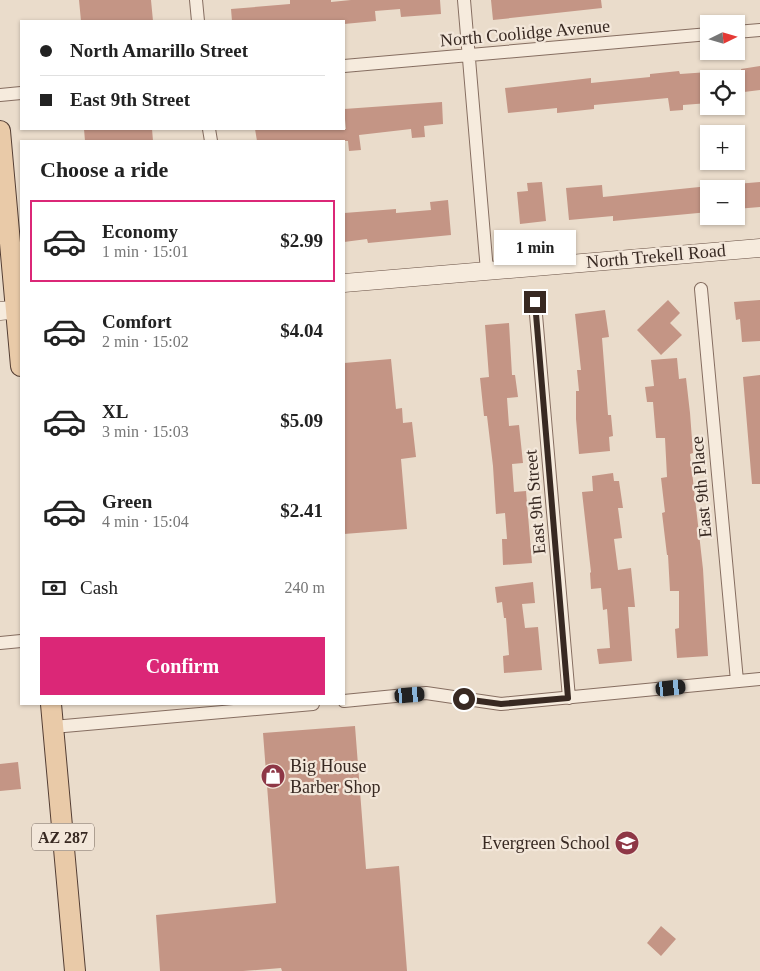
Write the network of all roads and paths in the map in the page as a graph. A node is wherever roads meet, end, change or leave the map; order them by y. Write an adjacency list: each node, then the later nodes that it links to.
1 (196, 0): 3 (street)
2 (464, 0): 7 (street)
3 (198, 20)
4 (760, 30): 5 (street)
5 (745, 31)
6 (700, 35): 7 (street, North Coolidge Avenue)
7 (468, 56): 8 (street, North Coolidge Avenue); 13 (street)
8 (345, 66)
9 (20, 93): 10 (street)
10 (0, 95)
11 (0, 130): 17 (main road)
12 (760, 248): 13 (main road, North Trekell Road)
13 (487, 271): 14 (main road, North Trekell Road)
14 (345, 283)
15 (701, 289): 22 (street, East 9th Place)
16 (535, 302): 23 (street, East 9th Street)
17 (13, 310): 18 (main road)
18 (20, 359)
19 (20, 642): 20 (street)
20 (0, 643)
21 (760, 679): 22 (street)
22 (736, 681): 23 (street)
23 (568, 698): 24 (street)
24 (345, 701)
25 (51, 705): 27 (main road, AZ 287)
26 (302, 705): 27 (street)
27 (53, 727): 28 (main road, AZ 287)
28 (75, 971)

